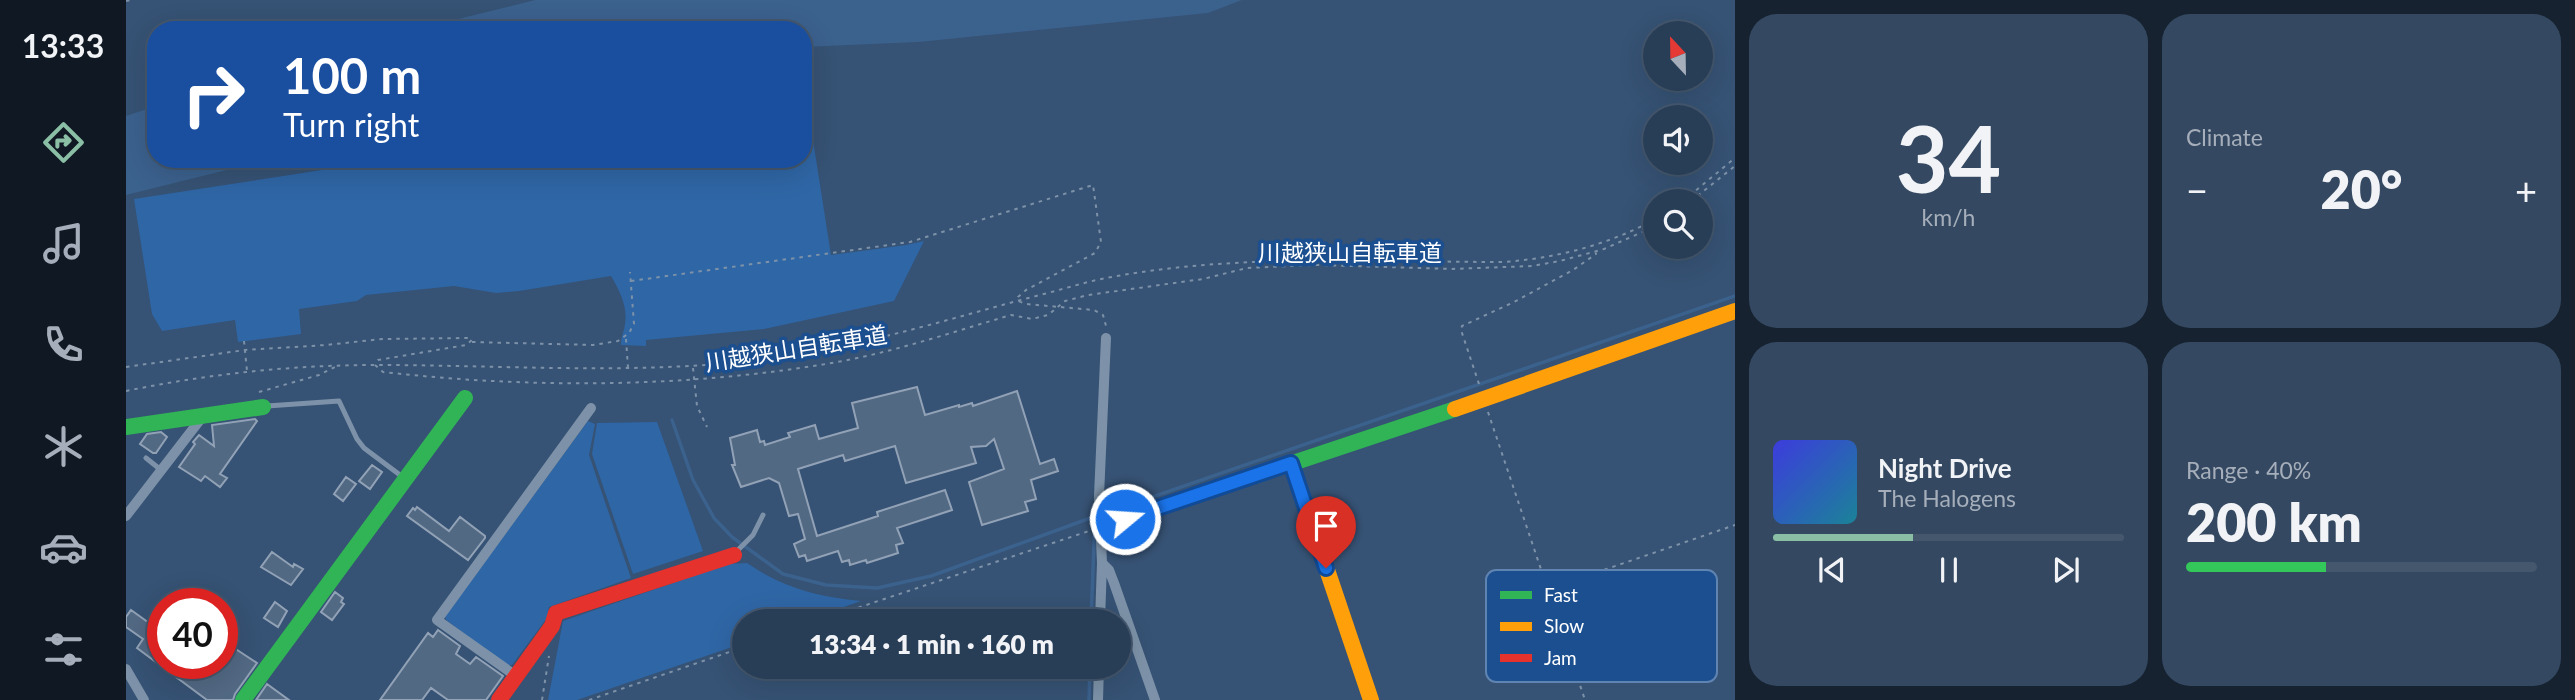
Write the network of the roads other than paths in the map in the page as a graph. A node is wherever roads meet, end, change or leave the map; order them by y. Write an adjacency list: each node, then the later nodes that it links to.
1 (1735, 311): 9 (street)
2 (1106, 338): 14 (street)
3 (465, 398): 11 (street)
4 (260, 400): 6 (street); 11 (lane)
5 (591, 408): 19 (street)
6 (206, 413): 7 (street); 10 (street)
7 (126, 426)
8 (146, 458): 10 (lane)
9 (1291, 463): 14 (street); 26 (street)
10 (162, 470): 13 (street)
11 (407, 480): 22 (street)
12 (763, 515): 15 (lane)
13 (126, 516)
14 (1101, 527): 16 (street)
15 (736, 553): 19 (street)
16 (1102, 563): 17 (street); 25 (street)
17 (1100, 609)
18 (126, 668): 21 (street)
19 (516, 676): 23 (street)
20 (1099, 679): 24 (street)
21 (144, 700)
22 (243, 700)
23 (499, 700)
24 (1098, 700)
25 (1155, 700)
26 (1371, 700)

